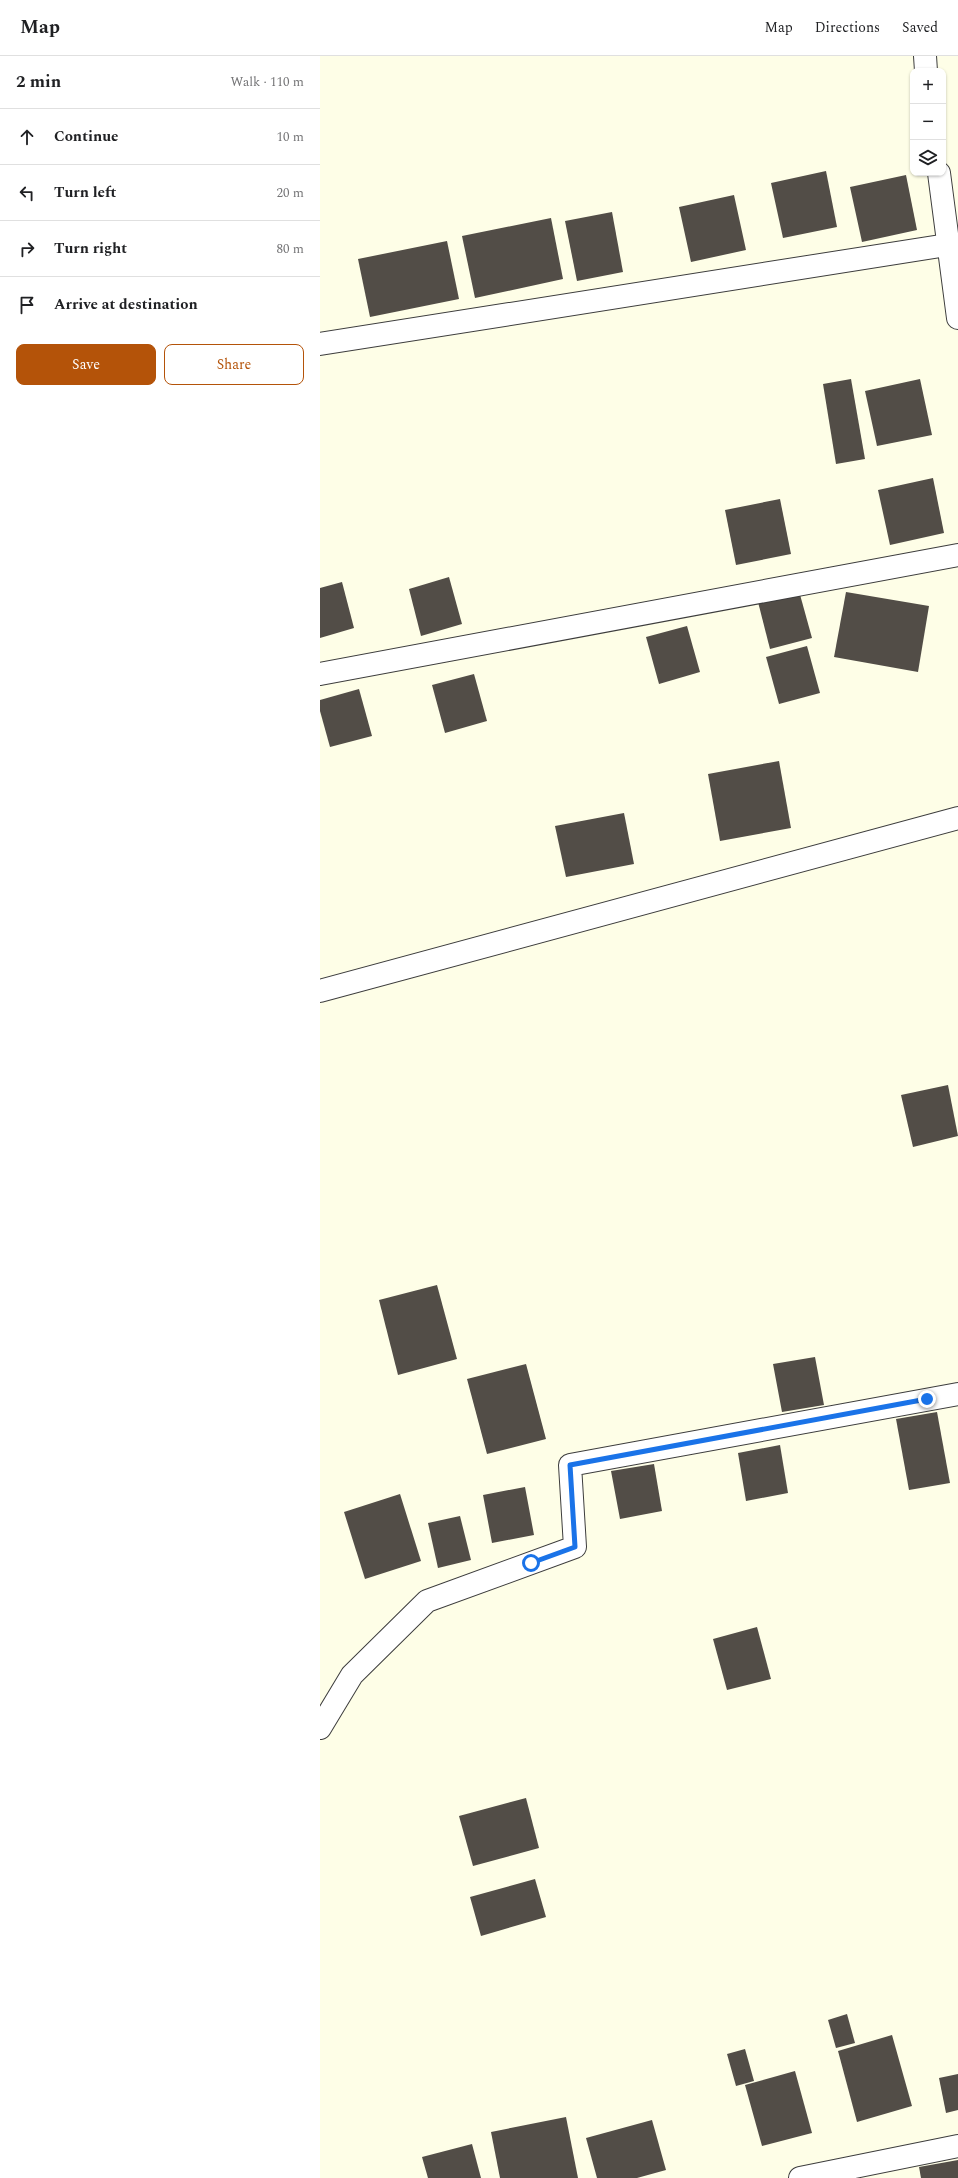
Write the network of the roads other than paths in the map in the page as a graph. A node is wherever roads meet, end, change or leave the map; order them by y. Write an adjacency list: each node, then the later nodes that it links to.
1 (924, 56): 2 (street)
2 (926, 68)
3 (939, 176): 4 (street)
4 (947, 245): 5 (street); 6 (street)
5 (958, 318)
6 (320, 344)
7 (958, 555): 8 (street)
8 (320, 674)
9 (958, 818): 10 (street)
10 (320, 991)
11 (958, 1394): 12 (street)
12 (320, 1728)
13 (958, 2146): 14 (street)
14 (800, 2178)

